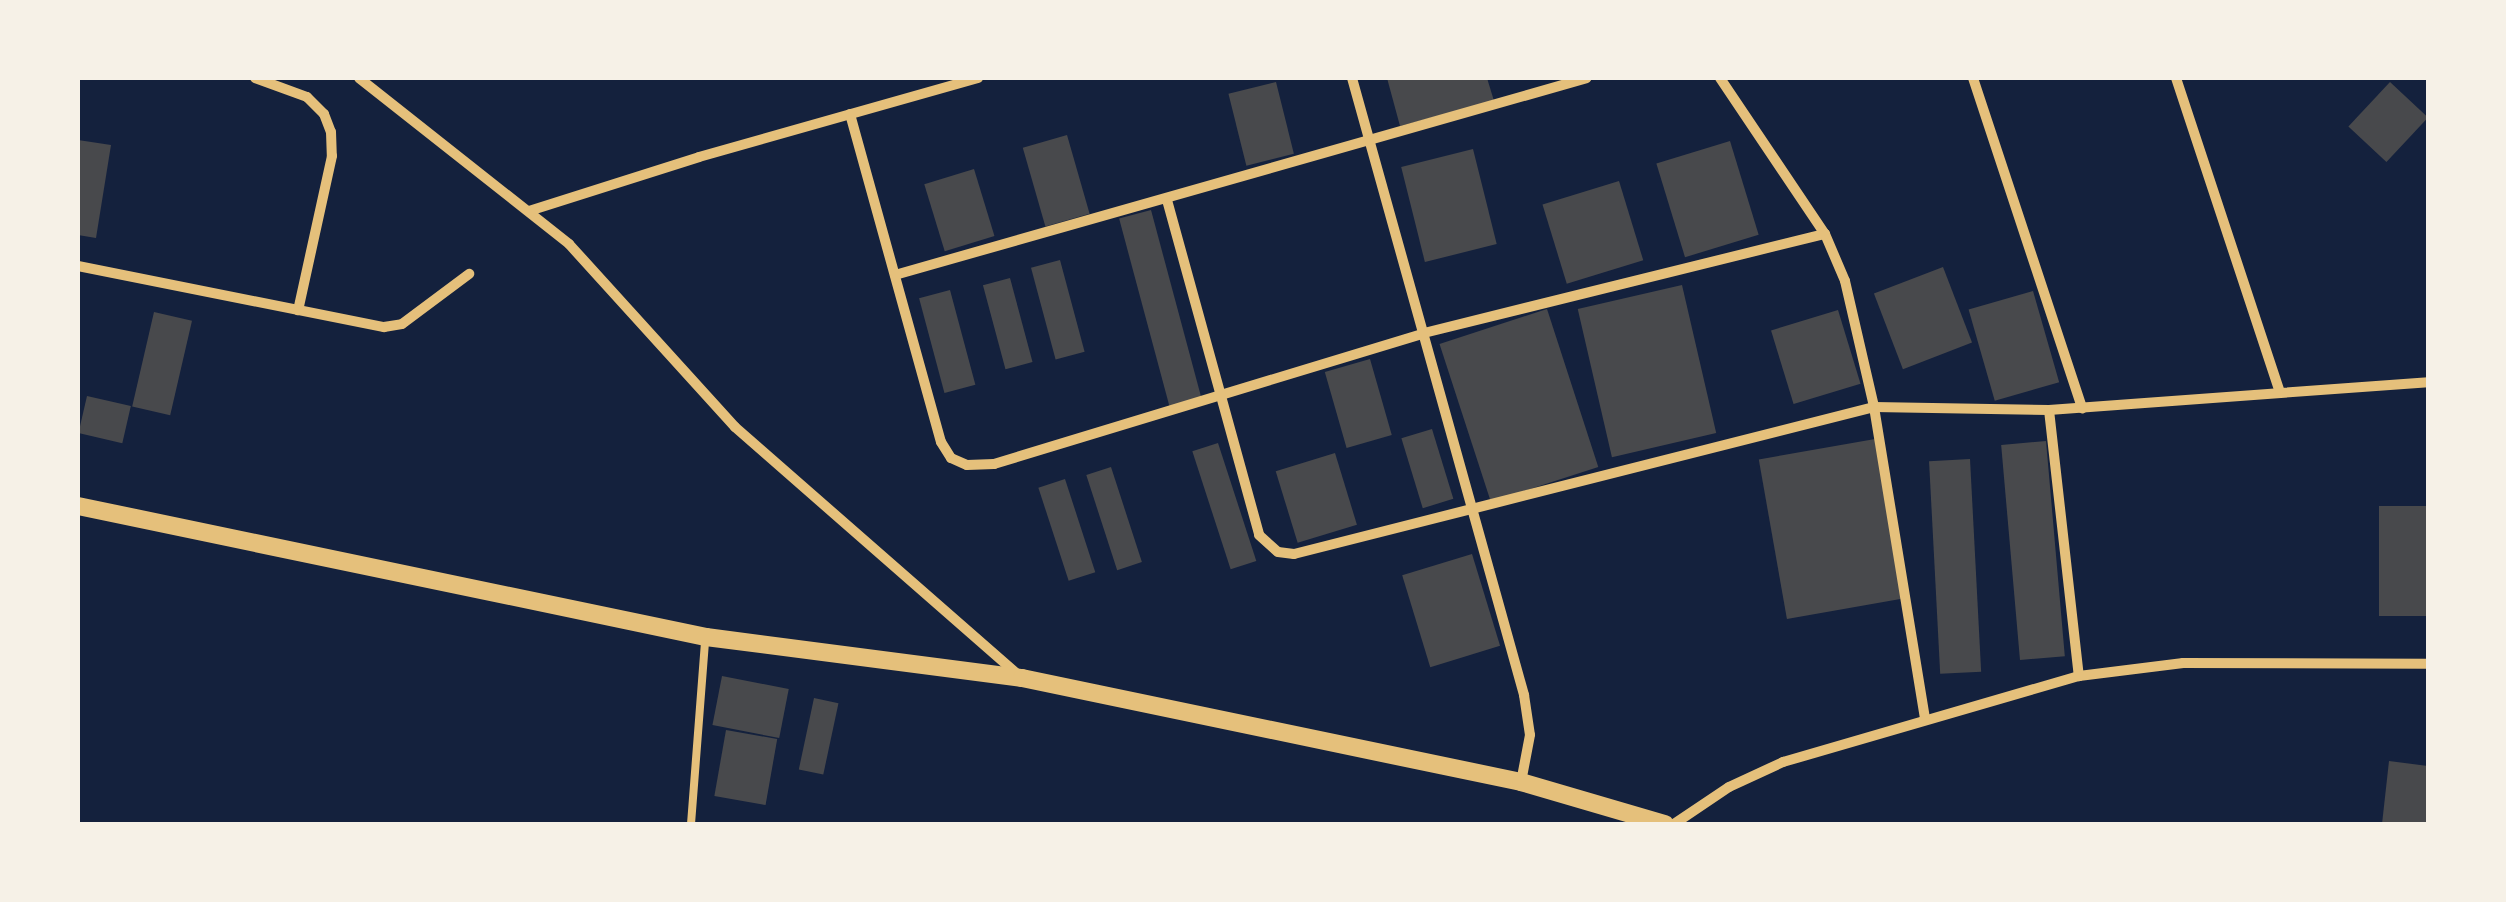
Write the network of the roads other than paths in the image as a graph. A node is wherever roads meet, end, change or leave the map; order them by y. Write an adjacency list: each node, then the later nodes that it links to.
1 (255, 78): 17 (street)
2 (359, 78): 12 (street)
3 (978, 78): 9 (street)
4 (1352, 78): 10 (street)
5 (1587, 78): 10 (street)
6 (1720, 78): 13 (street)
7 (1973, 78): 23 (street)
8 (2176, 78): 20 (street)
9 (850, 114): 12 (street); 16 (street)
10 (1371, 142): 11 (street); 18 (street)
11 (1166, 200): 16 (street); 21 (street)
12 (530, 211): 30 (street)
13 (1826, 234): 18 (street); 22 (street)
14 (78, 266): 17 (street)
15 (469, 274): 17 (street)
16 (895, 276): 21 (street)
17 (298, 310)
18 (1424, 333): 21 (street); 26 (street)
19 (2428, 382): 20 (street)
20 (2280, 390): 23 (street)
21 (1219, 396): 26 (street)
22 (1874, 407): 24 (street); 26 (street); 31 (street)
23 (2082, 408): 24 (street)
24 (2049, 410): 29 (street)
25 (78, 506): 27 (street)
26 (1474, 508): 32 (street)
27 (706, 637): 30 (street); 33 (lane)
28 (2428, 664): 29 (street)
29 (2080, 676): 31 (street)
30 (1022, 678): 32 (street)
31 (1925, 720): 35 (street)
32 (1522, 782): 34 (street)
33 (691, 824)
34 (1665, 824)
35 (1674, 824)

